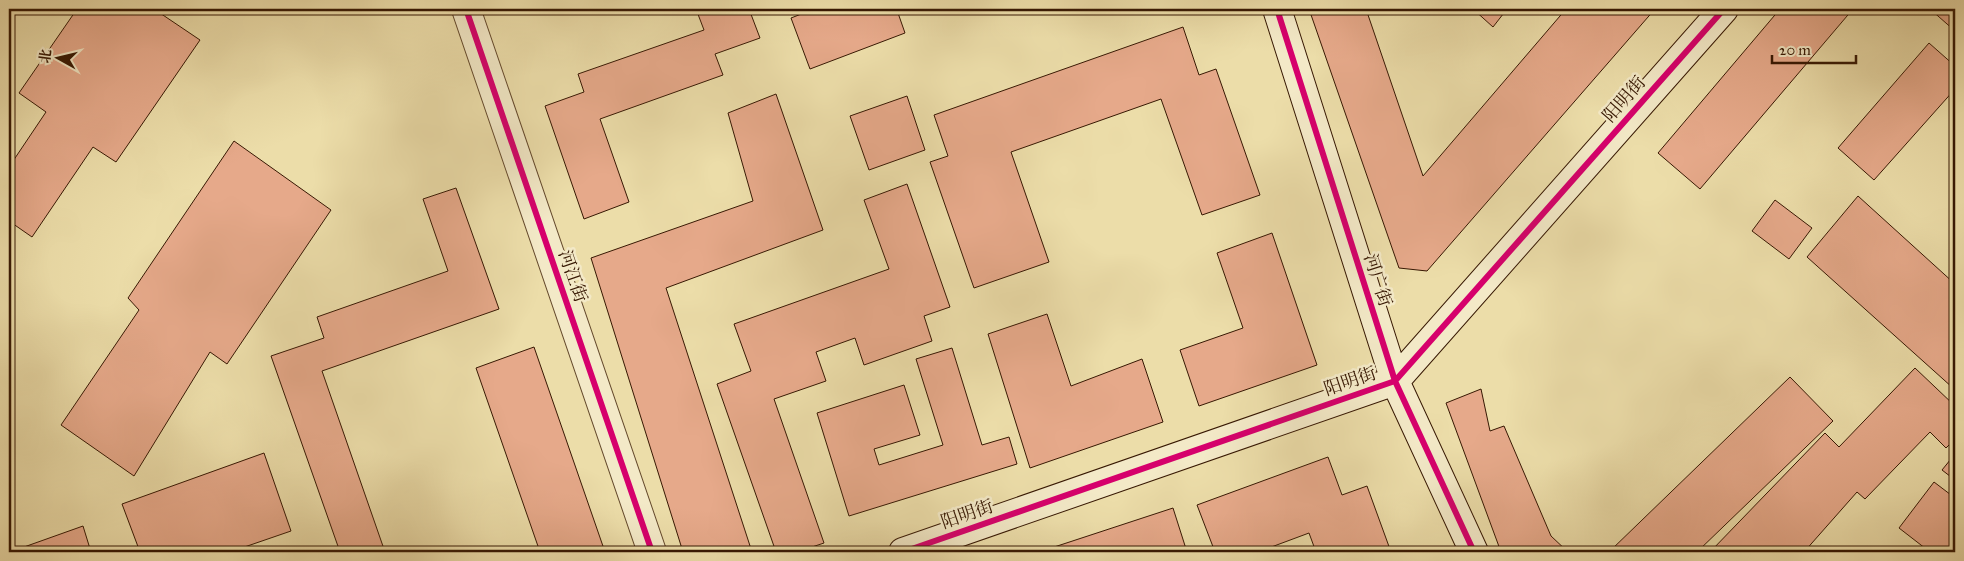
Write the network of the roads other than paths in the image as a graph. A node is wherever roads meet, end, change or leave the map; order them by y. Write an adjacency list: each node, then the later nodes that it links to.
1 (466, 9): 5 (street, 河江街)
2 (1277, 9): 4 (street, 河广街)
3 (1724, 9): 4 (street, 阳明街)
4 (1394, 381): 6 (street, 阳明街); 7 (street, 河广街)
5 (652, 552)
6 (903, 552)
7 (1474, 552)

